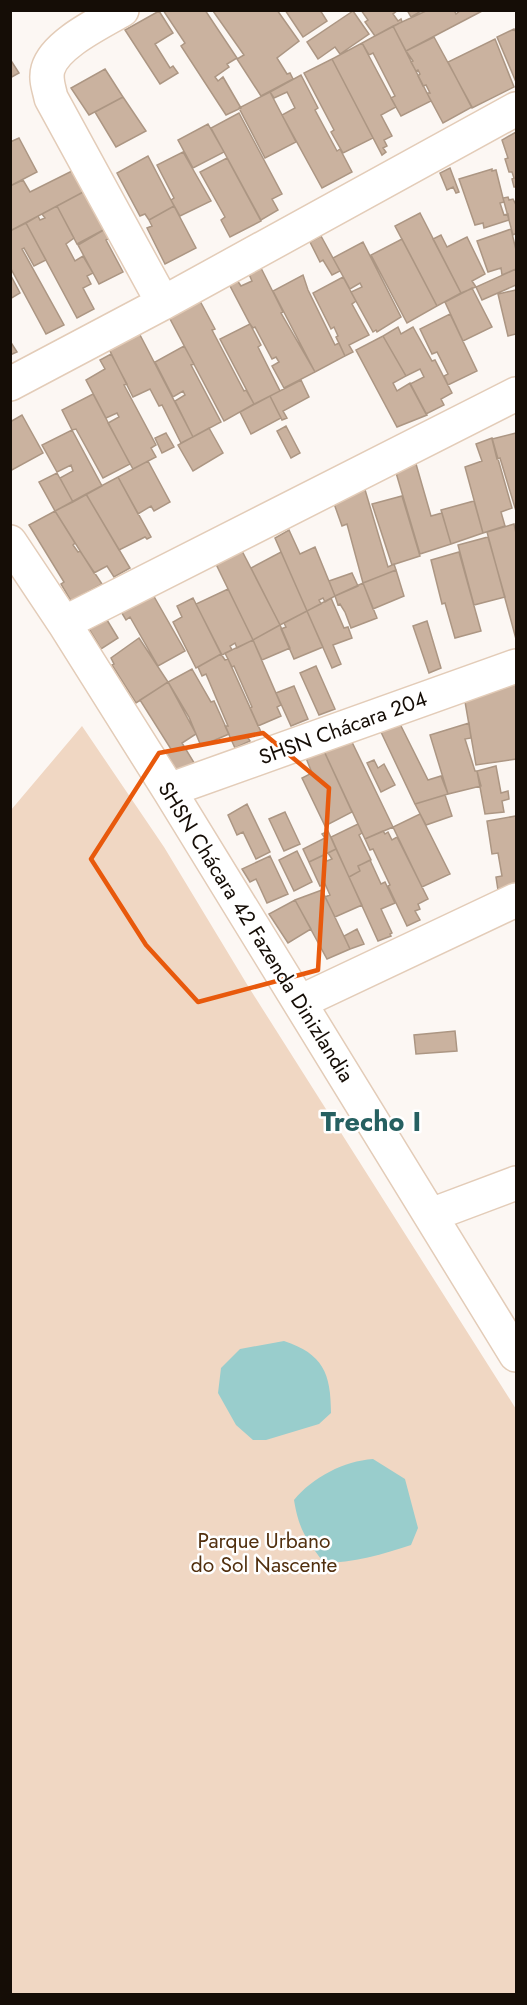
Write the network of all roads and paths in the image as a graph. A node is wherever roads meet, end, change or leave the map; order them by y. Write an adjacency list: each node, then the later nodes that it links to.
1 (122, 10): 3 (street)
2 (516, 109): 3 (street)
3 (163, 303): 4 (street)
4 (10, 384)
5 (516, 394): 7 (street)
6 (10, 542): 7 (street, SHSN Chácara 42 Fazenda Dinizlandia)
7 (64, 623): 9 (street, SHSN Chácara 42 Fazenda Dinizlandia)
8 (516, 666): 9 (street, SHSN Chácara 204)
9 (169, 790): 11 (street, SHSN Chácara 42 Fazenda Dinizlandia)
10 (516, 900): 11 (street)
11 (300, 1002): 13 (street, SHSN Chácara 42 Fazenda Dinizlandia)
12 (516, 1183): 13 (street)
13 (431, 1215): 14 (street, SHSN Chácara 42 Fazenda Dinizlandia)
14 (516, 1355)

